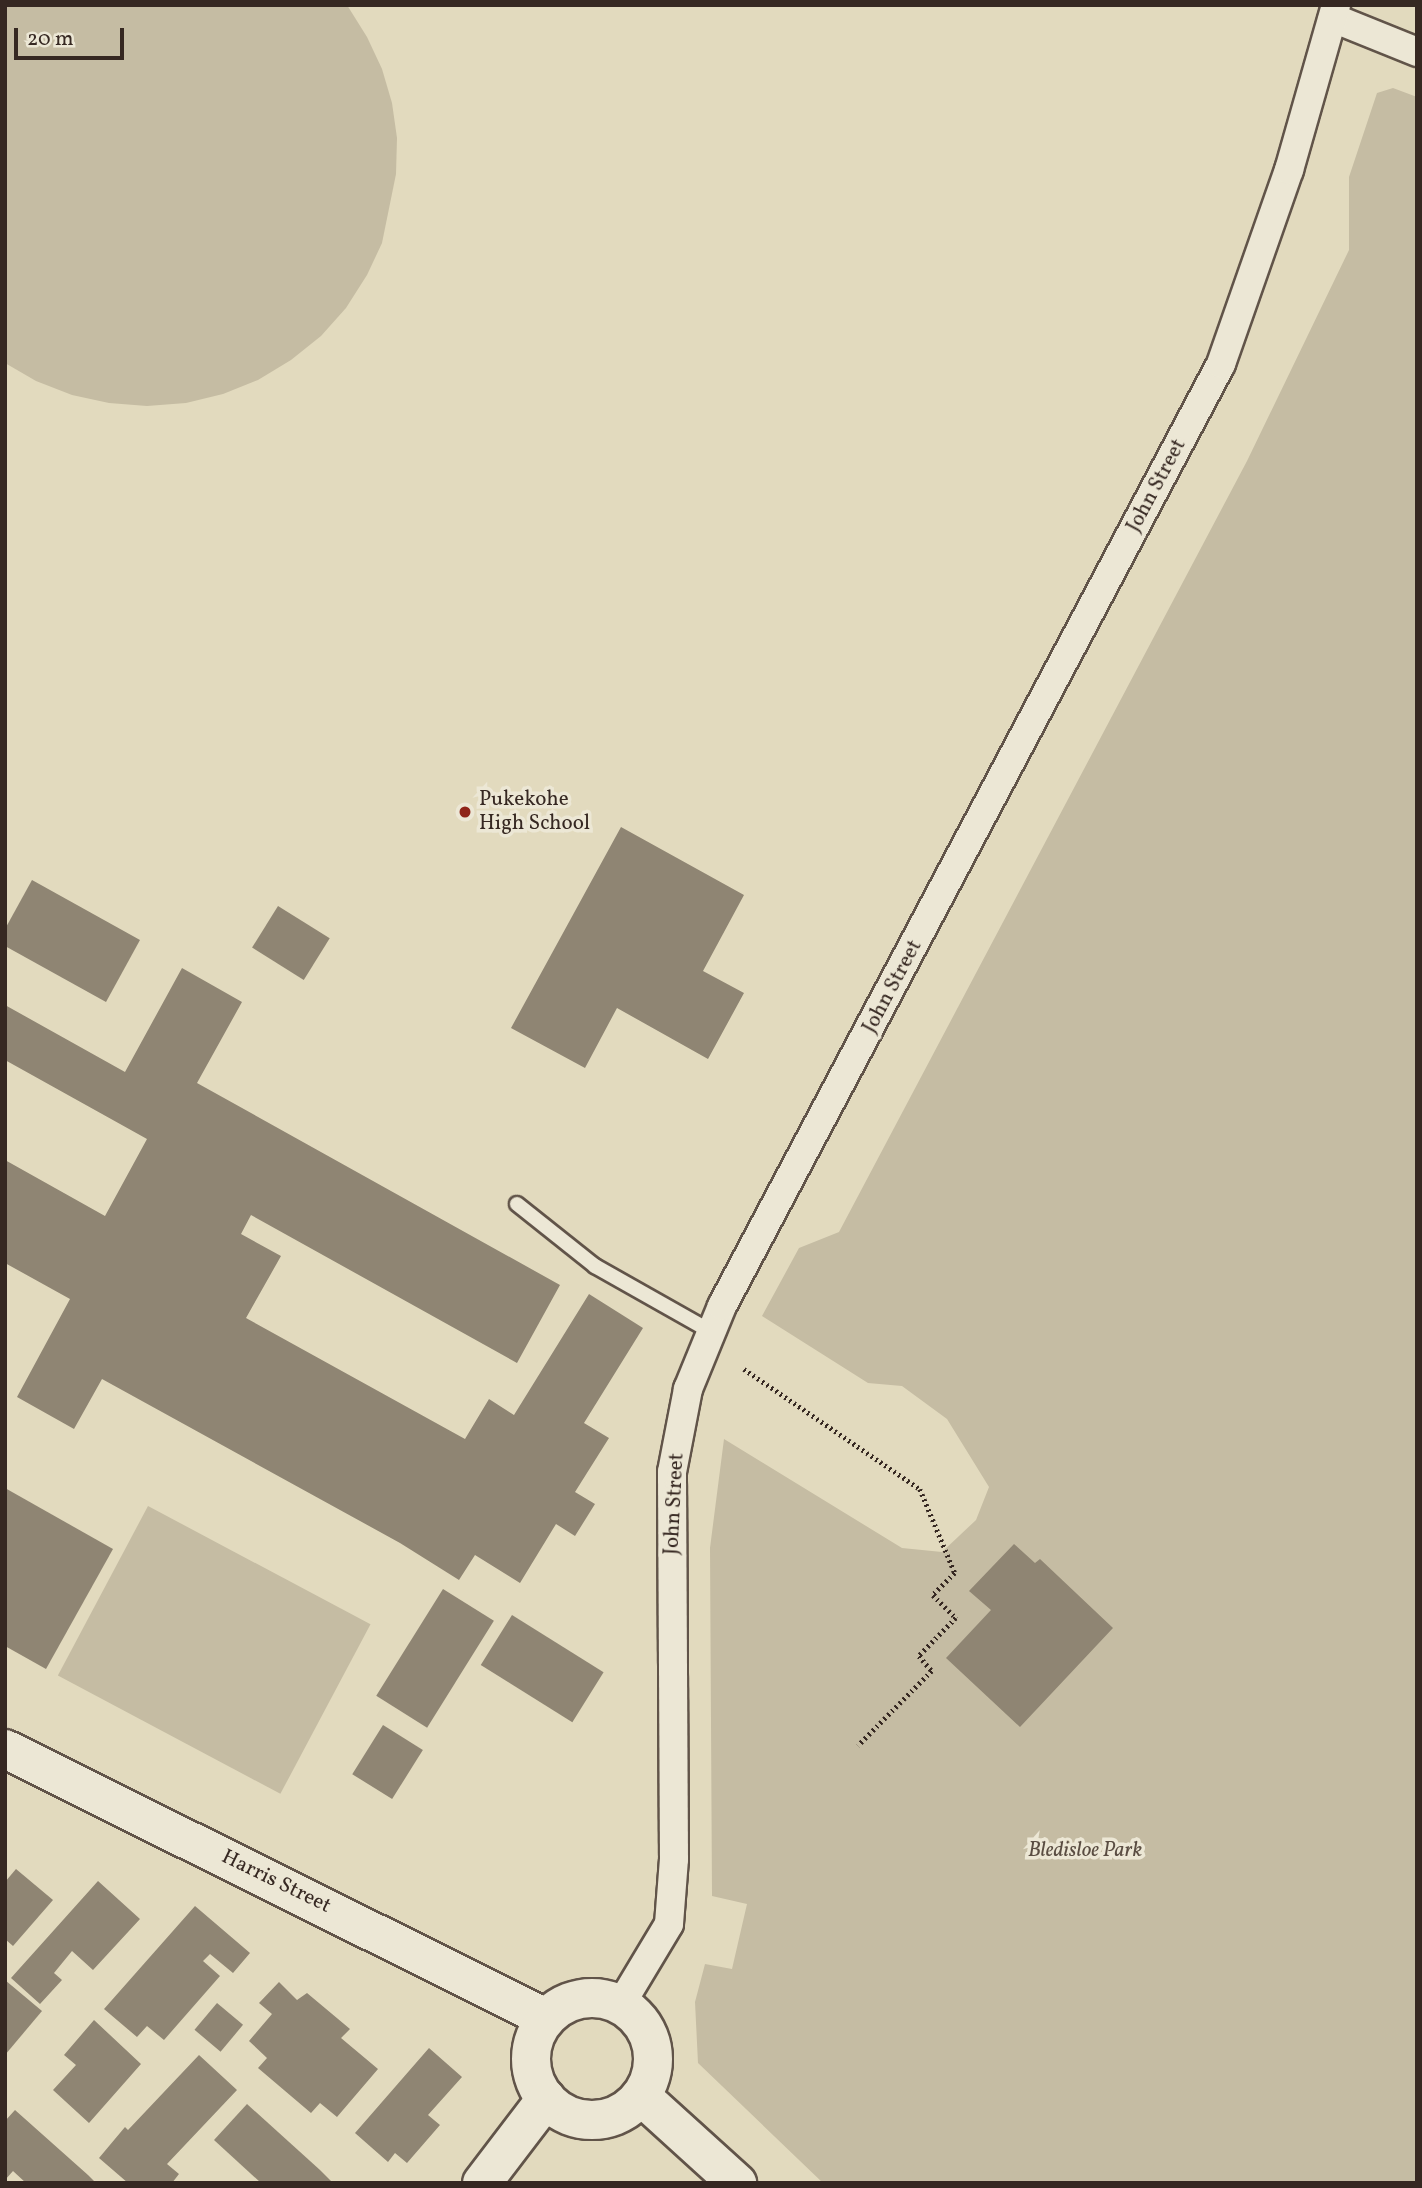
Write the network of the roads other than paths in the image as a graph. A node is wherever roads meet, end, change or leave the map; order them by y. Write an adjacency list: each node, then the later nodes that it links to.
1 (1334, 12): 2 (street); 4 (street, John Street)
2 (1417, 52)
3 (517, 1205): 4 (lane)
4 (710, 1331): 6 (street, John Street)
5 (5, 1749): 7 (street, Harris Street)
6 (621, 2004): 7 (street); 8 (street)
7 (546, 2018): 9 (street)
8 (640, 2096): 9 (street); 11 (street)
9 (546, 2099): 10 (street)
10 (482, 2183)
11 (737, 2183)

